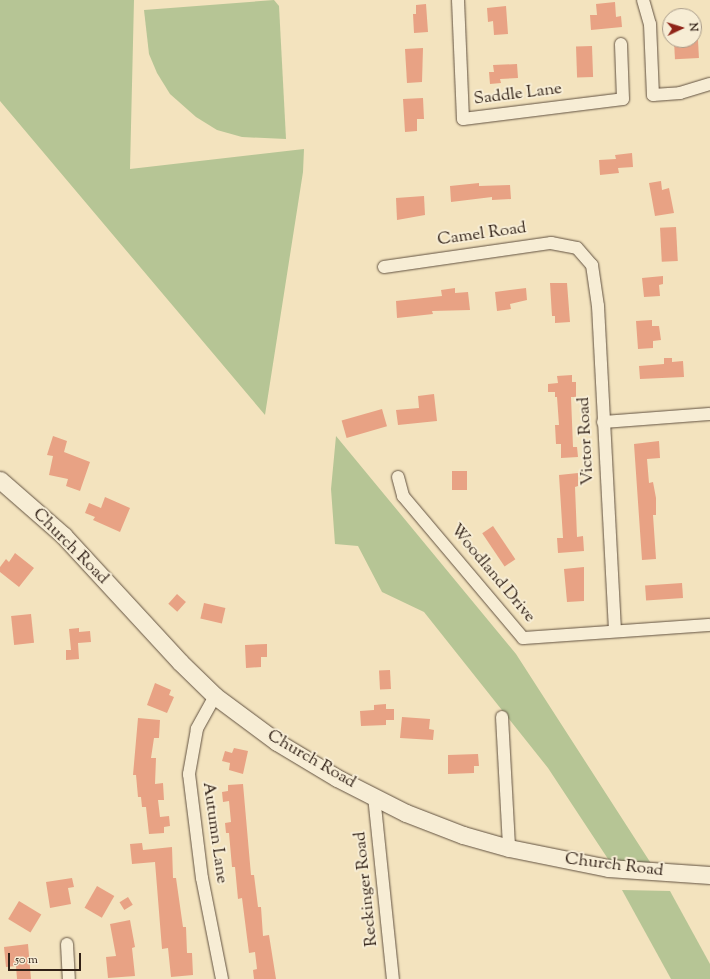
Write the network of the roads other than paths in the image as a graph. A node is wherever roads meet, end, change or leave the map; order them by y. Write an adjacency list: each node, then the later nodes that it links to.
1 (458, 0): 3 (street, Saddle Lane)
2 (643, 0): 4 (street)
3 (621, 44)
4 (710, 84)
5 (582, 252): 6 (street, Camel Road); 8 (street, Victor Road)
6 (384, 267)
7 (710, 414): 8 (street)
8 (603, 422): 12 (street, Victor Road)
9 (398, 477): 12 (street, Woodland Drive)
10 (1, 482): 13 (street, Church Road)
11 (710, 625): 12 (street, Woodland Drive)
12 (614, 631)
13 (215, 696): 15 (street, Church Road); 20 (street, Autumn Lane)
14 (502, 717): 16 (street)
15 (374, 796): 16 (street, Church Road); 21 (street, Reckinger Road)
16 (509, 848): 17 (street, Church Road)
17 (710, 875)
18 (67, 944): 19 (street)
19 (70, 979)
20 (222, 979)
21 (393, 979)

